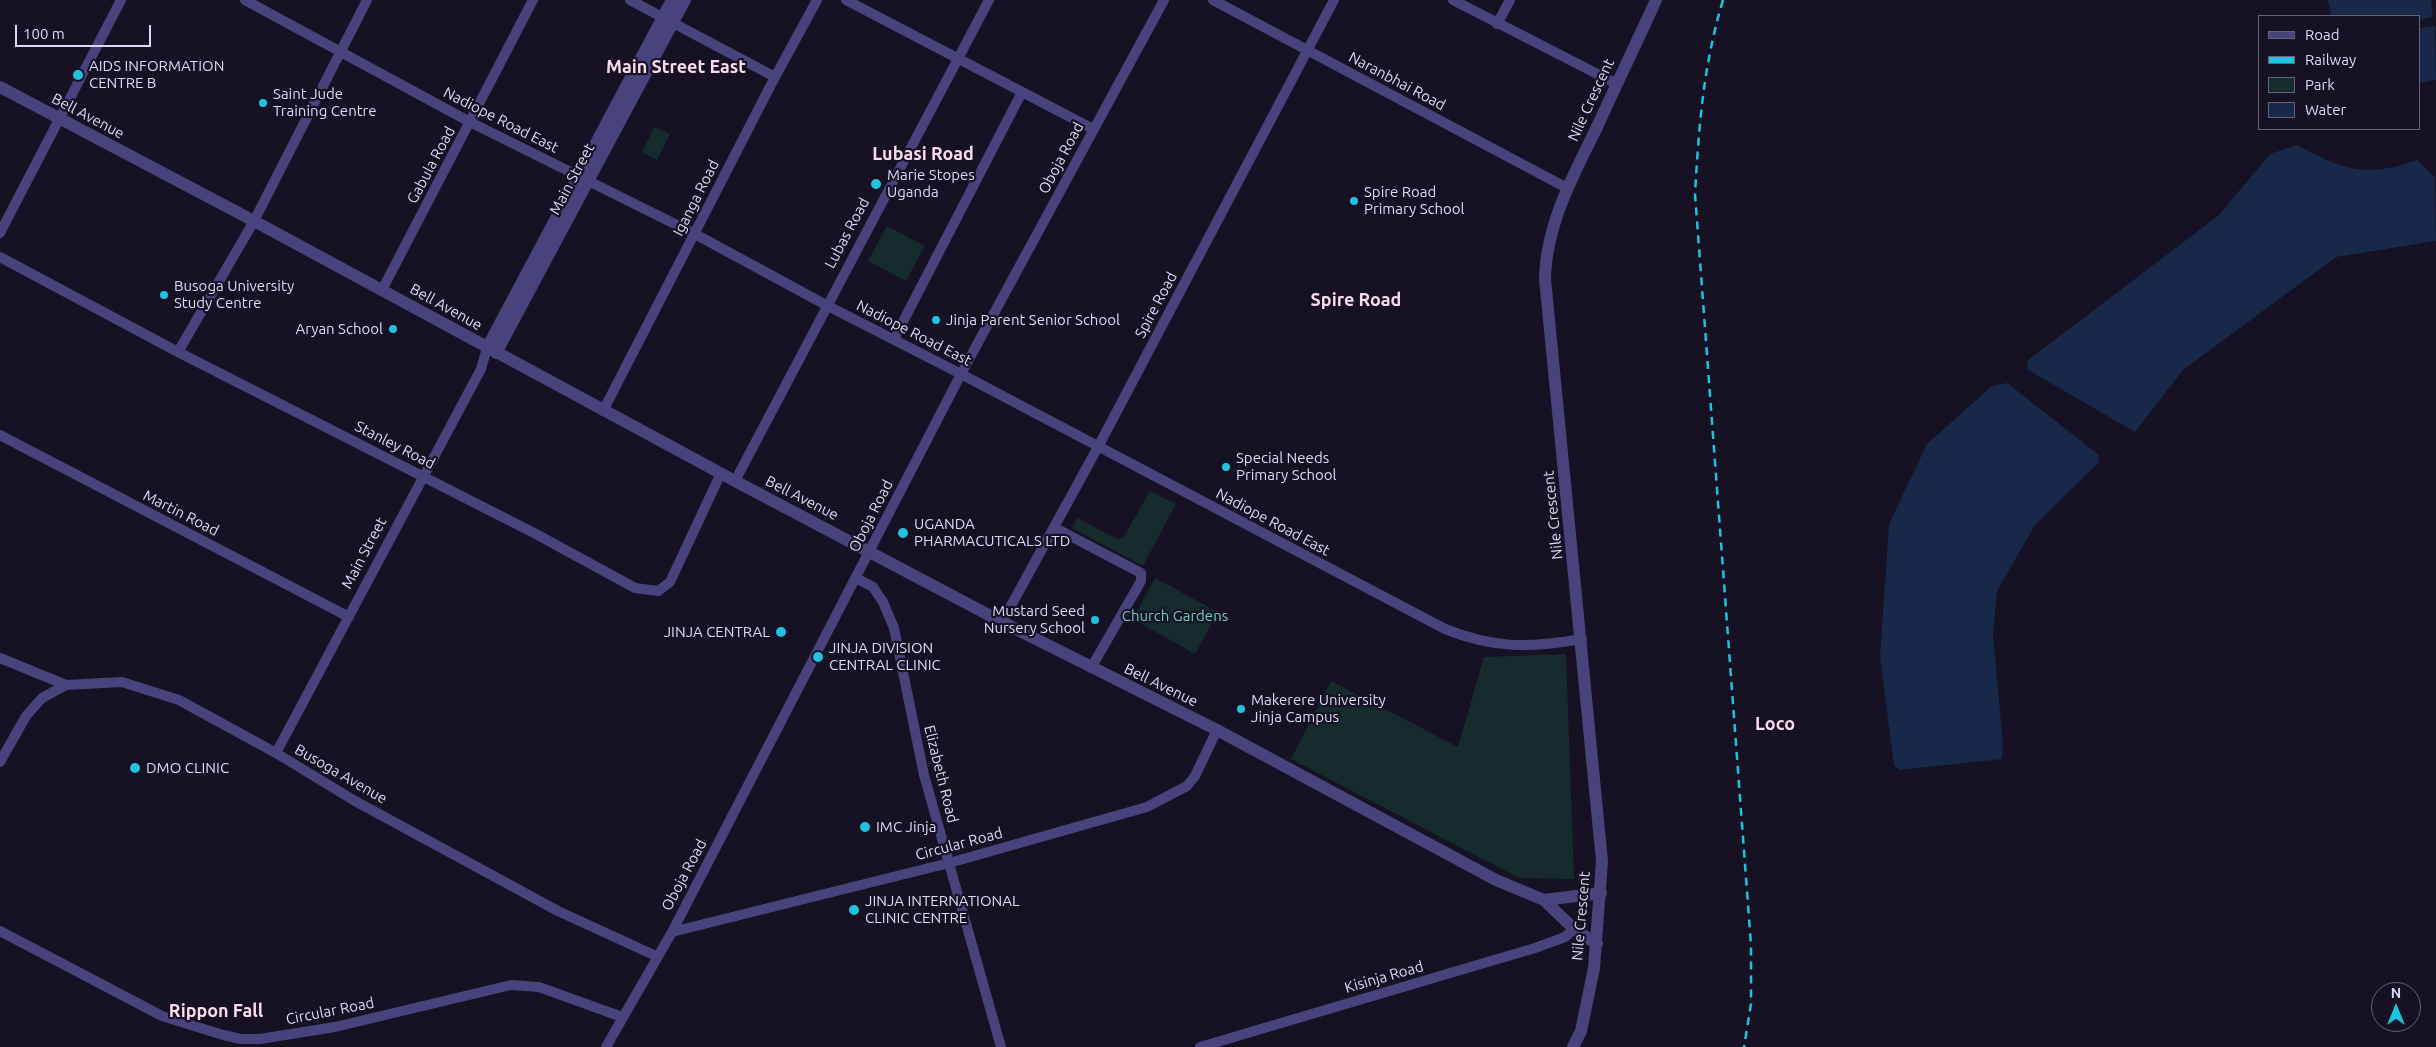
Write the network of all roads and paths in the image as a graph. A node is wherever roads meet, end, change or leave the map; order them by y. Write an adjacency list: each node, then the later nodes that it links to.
1 (121, 0): 26 (street)
2 (245, 0): 20 (street, Nadiope Road East)
3 (368, 0): 20 (street)
4 (533, 0): 27 (street, Gabula Road)
5 (630, 0): 17 (street)
6 (672, 0): 17 (street, Main Street)
7 (685, 0): 17 (street, Main Street)
8 (817, 0): 22 (street, Iganga Road)
9 (846, 0): 21 (street)
10 (989, 0): 21 (street, Lubas Road)
11 (1164, 0): 28 (street, Oboja Road)
12 (1213, 0): 19 (street, Naranbhai Road)
13 (1334, 0): 19 (street, Spire Road)
14 (1453, 0): 18 (street)
15 (1510, 0): 18 (street)
16 (1656, 0): 23 (street, Nile Crescent)
17 (668, 20): 22 (street); 29 (street, Main Street)
18 (1497, 24): 23 (street)
19 (1307, 50): 30 (street, Naranbhai Road); 43 (street, Spire Road)
20 (340, 52): 27 (street, Nadiope Road East); 31 (street)
21 (958, 58): 25 (street); 36 (street, Lubas Road)
22 (775, 77): 33 (street, Iganga Road)
23 (1616, 84): 30 (street, Nile Crescent)
24 (0, 87): 26 (street, Bell Avenue)
25 (1022, 92): 28 (street); 37 (street)
26 (60, 120): 31 (street, Bell Avenue); 32 (street)
27 (470, 122): 29 (street, Nadiope Road East); 35 (street, Gabula Road)
28 (1093, 129): 40 (street, Oboja Road)
29 (584, 179): 33 (street, Nadiope Road East); 38 (street, Main Street)
30 (1568, 188): 52 (street, Nile Crescent)
31 (254, 221): 35 (street, Bell Avenue); 39 (street)
32 (0, 233)
33 (695, 234): 36 (street, Nadiope Road East); 41 (street, Iganga Road)
34 (0, 257): 39 (street, Stanley Road)
35 (382, 290): 38 (street, Bell Avenue)
36 (826, 305): 37 (street, Nadiope Road East); 46 (street, Lubas Road)
37 (894, 339): 40 (street, Nadiope Road East)
38 (491, 351): 41 (street, Bell Avenue); 45 (street, Main Street)
39 (178, 352): 45 (street, Stanley Road)
40 (962, 374): 43 (street, Nadiope Road East); 48 (street, Oboja Road)
41 (604, 411): 44 (street, Bell Avenue)
42 (0, 435): 50 (street, Martin Road)
43 (1098, 447): 47 (street, Spire Road); 52 (street, Nadiope Road East)
44 (721, 473): 45 (street, Stanley Road); 46 (street, Bell Avenue)
45 (423, 476): 50 (street, Main Street)
46 (735, 481): 48 (street, Bell Avenue)
47 (1055, 528): 51 (street, Spire Road); 54 (street)
48 (870, 551): 49 (street, Oboja Road); 51 (street, Bell Avenue)
49 (856, 578): 59 (street, Elizabeth Road); 64 (street, Oboja Road)
50 (349, 617): 57 (street, Main Street)
51 (1002, 622): 54 (street, Bell Avenue)
52 (1582, 638): 60 (street, Nile Crescent)
53 (0, 658): 55 (street, Busoga Avenue)
54 (1091, 668): 56 (street, Bell Avenue)
55 (66, 685): 57 (street, Busoga Avenue); 58 (street)
56 (1217, 730): 59 (street, Circular Road); 61 (street, Bell Avenue)
57 (276, 753): 66 (street, Busoga Avenue)
58 (0, 762)
59 (949, 863): 64 (street, Circular Road); 69 (street, Elizabeth Road)
60 (1601, 893): 61 (street, Bell Avenue); 65 (street, Nile Crescent)
61 (1544, 900): 62 (street)
62 (1574, 929): 65 (street); 70 (street, Kisinja Road)
63 (0, 931): 67 (street, Circular Road)
64 (672, 932): 66 (street, Oboja Road)
65 (1597, 944): 71 (street, Nile Crescent)
66 (656, 956): 67 (street, Oboja Road)
67 (622, 1017): 68 (street, Oboja Road)
68 (606, 1047)
69 (1001, 1047)
70 (1200, 1047)
71 (1573, 1047)

